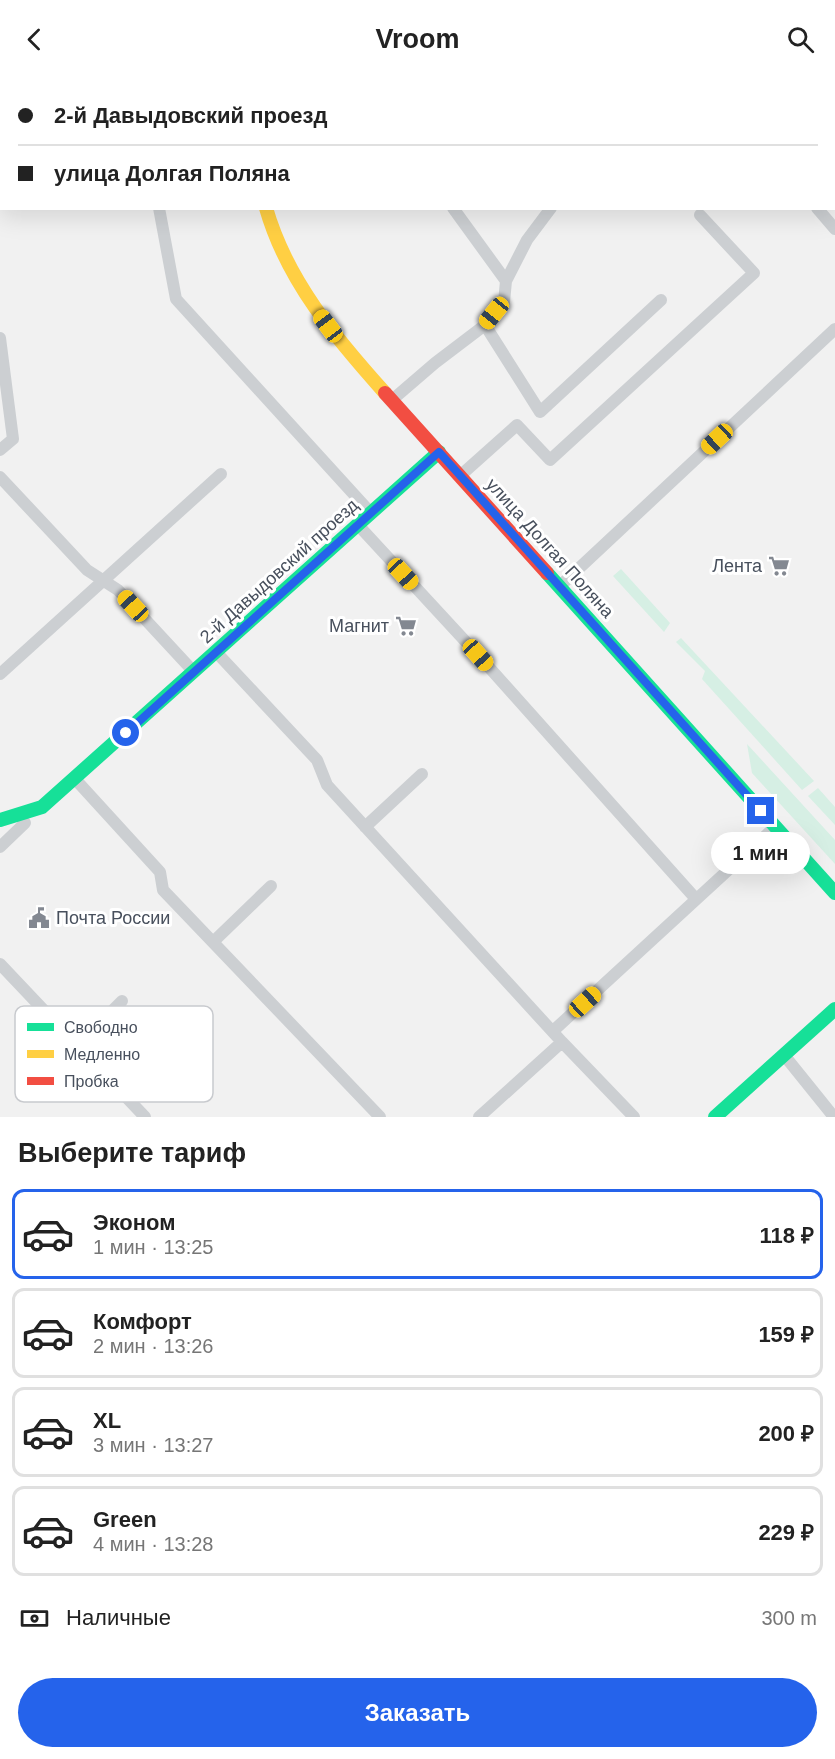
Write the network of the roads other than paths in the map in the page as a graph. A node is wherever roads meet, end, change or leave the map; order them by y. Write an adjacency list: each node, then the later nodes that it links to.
1 (159, 210): 19 (lane)
2 (266, 210): 13 (main road, улица Долгая Поляна)
3 (454, 210): 8 (lane)
4 (550, 210): 8 (lane)
5 (819, 210): 7 (lane)
6 (700, 215): 17 (lane)
7 (835, 229)
8 (506, 281): 10 (lane)
9 (661, 300): 10 (lane)
10 (485, 325): 13 (lane)
11 (835, 329): 22 (lane)
12 (0, 338): 14 (lane)
13 (392, 399): 15 (main road, улица Долгая Поляна)
14 (0, 450)
15 (439, 452): 17 (main road, улица Долгая Поляна); 19 (main road, 2-й Давыдовский проезд)
16 (221, 474): 21 (lane)
17 (460, 476): 22 (main road, улица Долгая Поляна)
18 (0, 477): 21 (lane)
19 (371, 513): 20 (main road, 2-й Давыдовский проезд)
20 (358, 525): 23 (main road, 2-й Давыдовский проезд); 35 (lane)
21 (103, 581): 24 (lane); 25 (lane)
22 (559, 586): 31 (main road, улица Долгая Поляна)
23 (215, 651): 24 (main road, 2-й Давыдовский проезд); 30 (lane)
24 (194, 672): 27 (main road, 2-й Давыдовский проезд)
25 (0, 674)
26 (422, 774): 30 (lane)
27 (74, 779): 28 (main road, 2-й Давыдовский проезд); 36 (lane)
28 (42, 807): 29 (main road, 2-й Давыдовский проезд); 32 (lane)
29 (0, 820)
30 (365, 827): 42 (lane)
31 (776, 827): 34 (main road, улица Долгая Поляна); 35 (lane)
32 (0, 847)
33 (271, 886): 36 (lane)
34 (835, 893)
35 (696, 899): 42 (lane)
36 (213, 942): 47 (lane)
37 (0, 964): 39 (lane)
38 (122, 1001): 40 (lane)
39 (39, 1006)
40 (117, 1006)
41 (835, 1009): 44 (main road)
42 (553, 1031): 43 (lane)
43 (562, 1042): 48 (lane); 49 (lane)
44 (784, 1055): 50 (main road); 51 (lane)
45 (131, 1102): 46 (lane)
46 (145, 1117)
47 (380, 1117)
48 (479, 1117)
49 (634, 1117)
50 (715, 1117)
51 (834, 1117)

